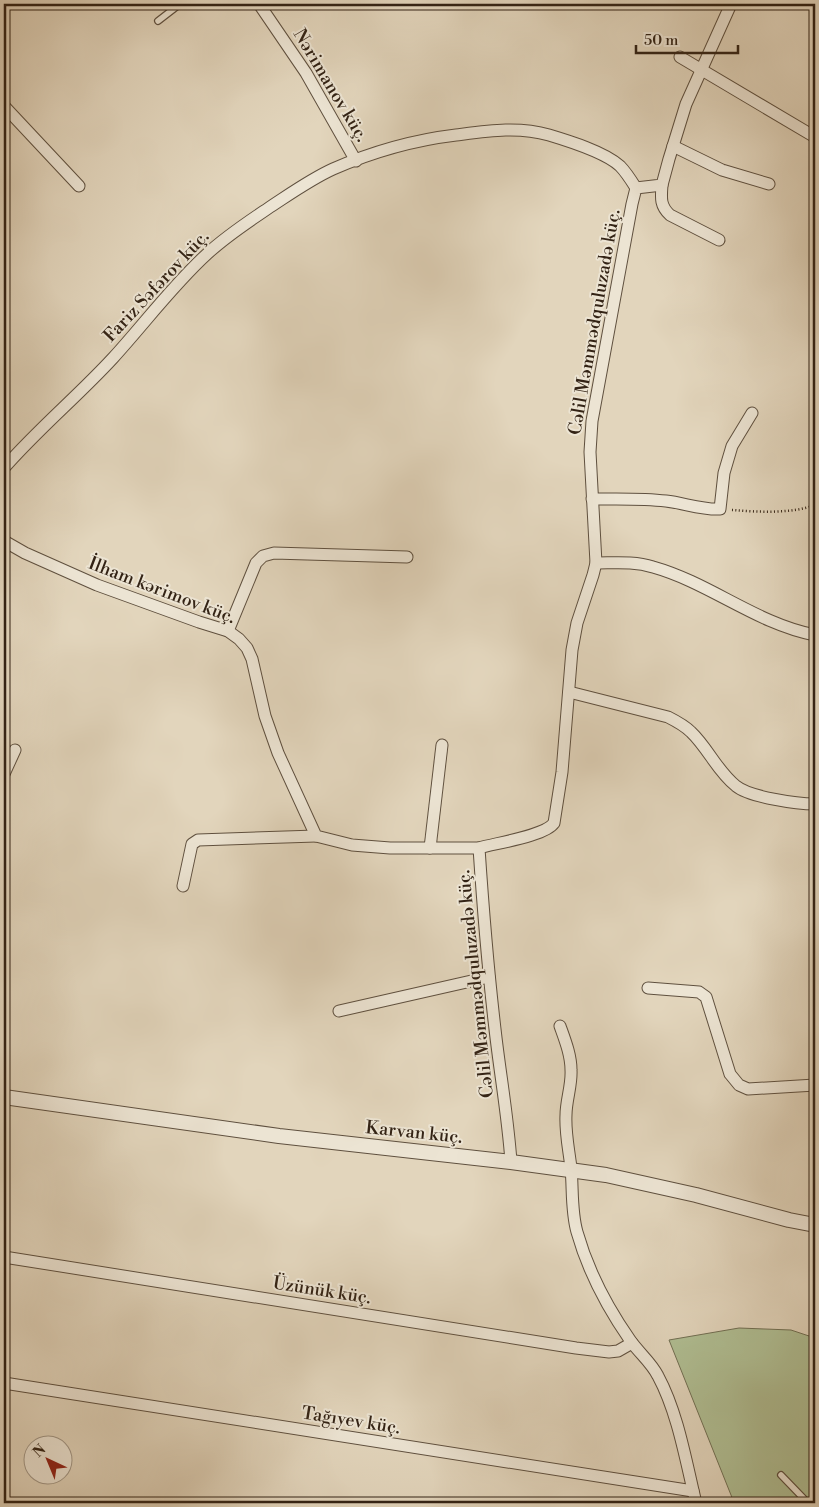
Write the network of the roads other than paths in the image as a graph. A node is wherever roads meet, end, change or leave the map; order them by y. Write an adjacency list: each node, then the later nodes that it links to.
1 (180, 4): 4 (lane)
2 (258, 4): 10 (street, Nərimanov küç.)
3 (730, 4): 6 (street)
4 (158, 21)
5 (680, 57): 6 (street)
6 (702, 69): 8 (street); 9 (street)
7 (5, 110): 13 (street)
8 (815, 138)
9 (673, 146): 11 (street); 12 (street)
10 (356, 160): 14 (street, Fariz Səfərov küç.); 17 (street, Fariz Səfərov küç.)
11 (769, 184)
12 (662, 185): 14 (street); 15 (street)
13 (79, 186)
14 (636, 188): 18 (street, Cəlil Məmmədquluzadə küç.)
15 (719, 240)
16 (752, 413): 18 (street)
17 (4, 468)
18 (592, 499): 21 (street, Cəlil Məmmədquluzadə küç.)
19 (4, 541): 22 (street, İlham kərimov küç.)
20 (407, 557): 22 (street)
21 (596, 563): 23 (street); 24 (street, Cəlil Məmmədquluzadə küç.)
22 (228, 631): 29 (street, İlham kərimov küç.)
23 (815, 635)
24 (569, 692): 28 (street); 31 (street, Cəlil Məmmədquluzadə küç.)
25 (442, 745): 30 (street)
26 (15, 750): 27 (street)
27 (4, 774)
28 (815, 804)
29 (316, 836): 30 (street); 32 (street)
30 (430, 848): 31 (street)
31 (479, 848): 33 (street, Cəlil Məmmədquluzadə küç.)
32 (183, 886)
33 (489, 977): 35 (street); 39 (street, Cəlil Məmmədquluzadə küç.)
34 (648, 988): 37 (street)
35 (339, 1011)
36 (560, 1026): 40 (street)
37 (815, 1085)
38 (4, 1097): 39 (street, Karvan küç.)
39 (511, 1162): 40 (street, Karvan küç.)
40 (571, 1170): 41 (street, Karvan küç.); 43 (street)
41 (815, 1226)
42 (4, 1257): 43 (street, Üzünük küç.)
43 (632, 1343): 46 (street)
44 (4, 1383): 46 (street, Tağıyev küç.)
45 (781, 1475): 48 (lane)
46 (693, 1491): 47 (street)
47 (696, 1503)
48 (808, 1503)

